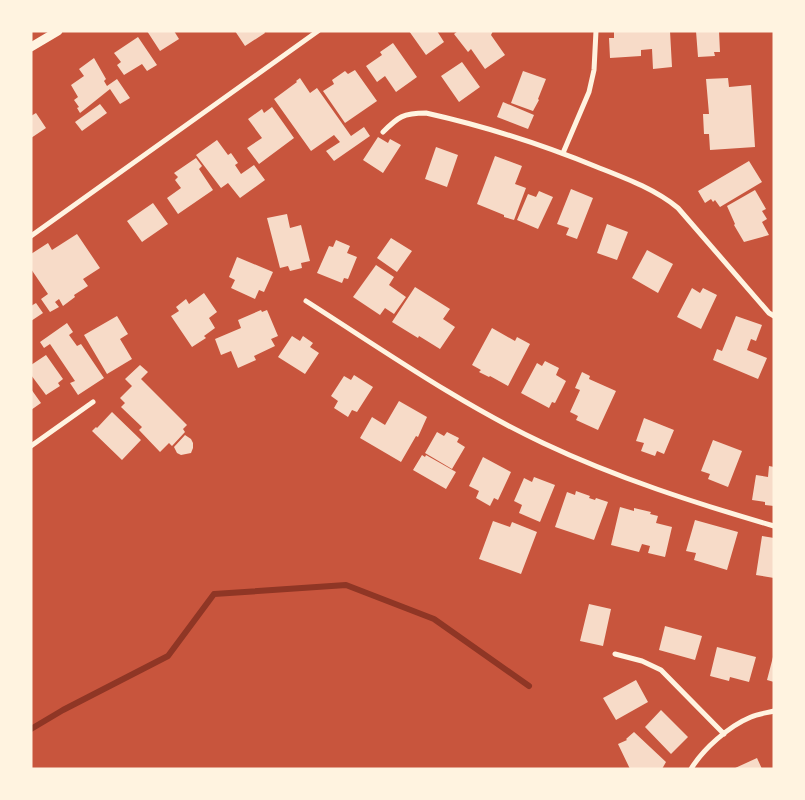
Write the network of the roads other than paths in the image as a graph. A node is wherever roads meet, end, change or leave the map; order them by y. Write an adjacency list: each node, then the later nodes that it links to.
1 (58, 31): 4 (street)
2 (318, 31): 7 (street)
3 (596, 31): 6 (street)
4 (31, 47)
5 (383, 132): 6 (street)
6 (563, 153): 9 (street)
7 (31, 236)
8 (306, 301): 12 (street)
9 (772, 314)
10 (93, 402): 11 (street)
11 (31, 446)
12 (774, 526)
13 (615, 654): 15 (street)
14 (774, 710): 15 (street)
15 (724, 734): 16 (street)
16 (691, 769)

